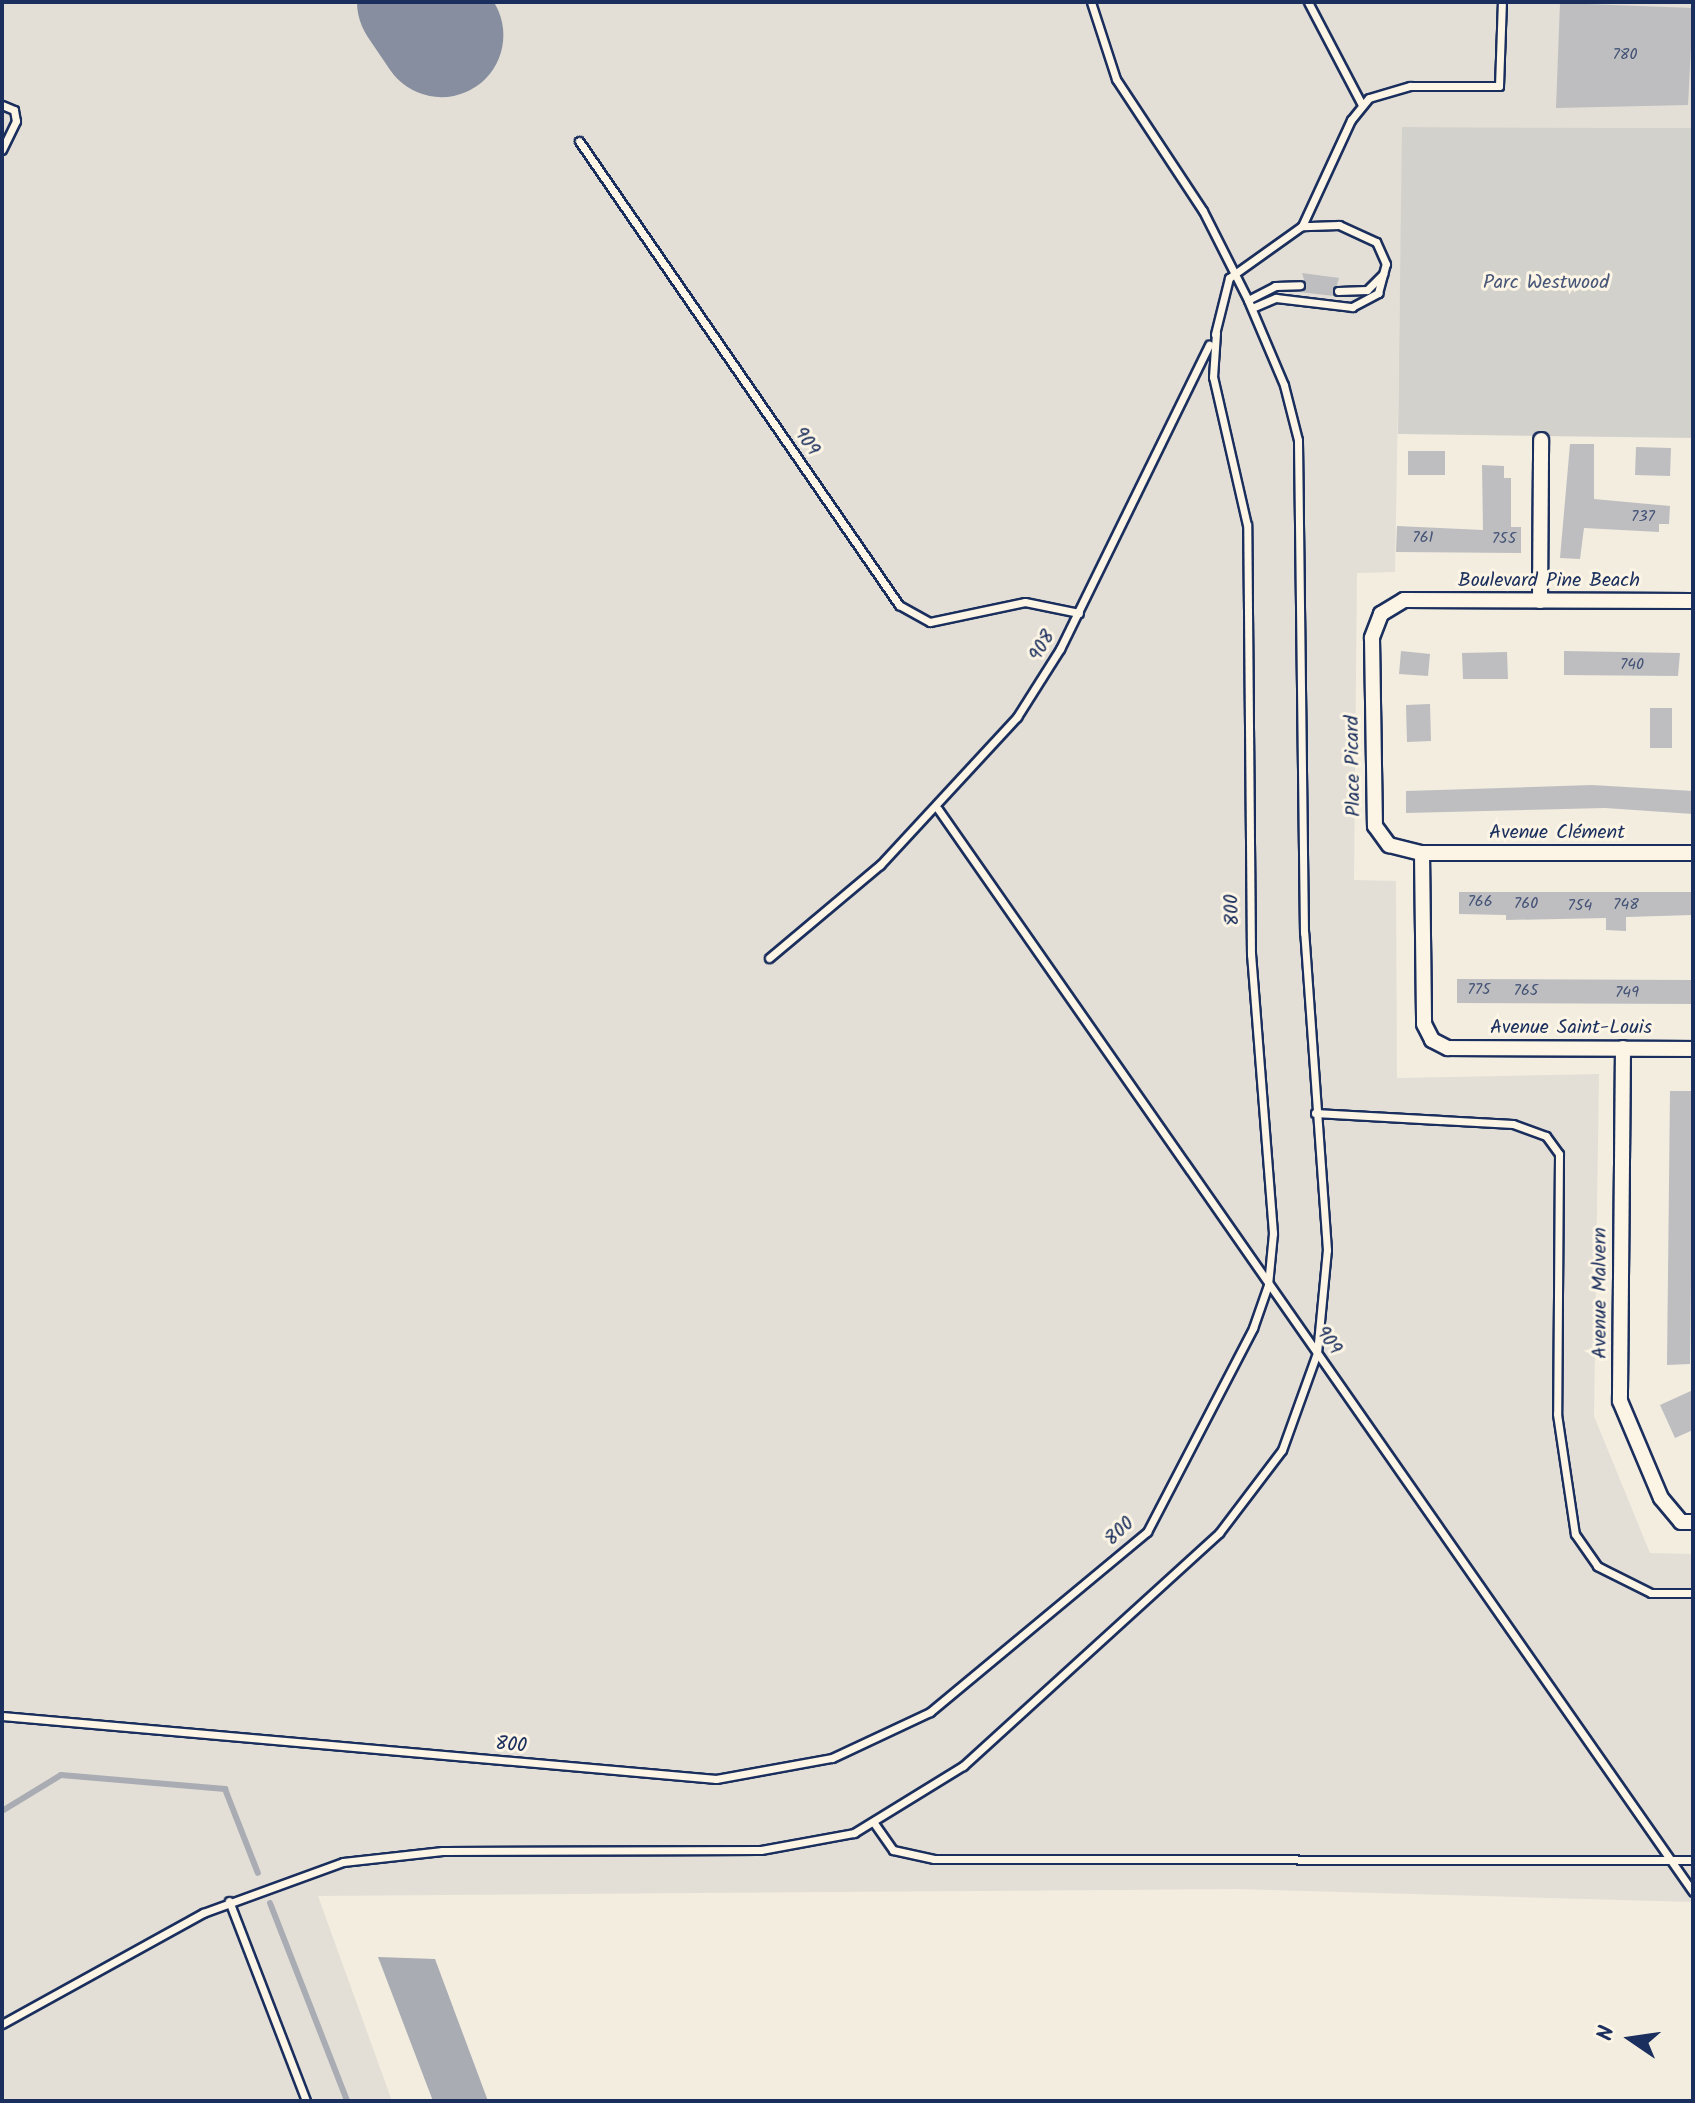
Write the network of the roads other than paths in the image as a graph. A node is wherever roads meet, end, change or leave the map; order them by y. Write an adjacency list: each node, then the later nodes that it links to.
1 (1091, 2): 10 (lane)
2 (1308, 2): 5 (lane)
3 (1502, 2): 5 (lane)
4 (2, 105): 7 (lane)
5 (1362, 105): 8 (lane)
6 (579, 141): 20 (lane, 909)
7 (2, 150)
8 (1302, 226): 9 (lane); 10 (lane)
9 (1386, 264): 12 (lane); 14 (lane)
10 (1234, 273): 13 (lane); 15 (lane, 908)
11 (1300, 285): 13 (lane)
12 (1338, 291)
13 (1248, 300): 14 (lane)
14 (1252, 308): 27 (lane)
15 (1216, 333): 20 (lane, 908); 28 (lane, 800)
16 (1541, 440): 18 (street)
17 (1404, 600): 18 (street, Boulevard Pine Beach); 22 (street, Place Picard)
18 (1540, 601): 19 (street, Boulevard Pine Beach)
19 (1693, 601)
20 (1079, 613): 21 (lane, 908)
21 (938, 809): 24 (lane, 908); 28 (lane, 909)
22 (1422, 853): 23 (street, Avenue Clément); 25 (street, Avenue Saint-Louis)
23 (1693, 853)
24 (769, 958)
25 (1623, 1048): 26 (street, Avenue Saint-Louis); 30 (street, Avenue Malvern)
26 (1693, 1049)
27 (1315, 1113): 29 (lane); 31 (lane)
28 (1268, 1285): 29 (lane, 909); 32 (lane, 800)
29 (1317, 1353): 33 (lane); 34 (lane, 909)
30 (1687, 1522)
31 (1693, 1593)
32 (2, 1716)
33 (874, 1823): 34 (lane); 37 (lane)
34 (1670, 1859): 35 (lane); 36 (lane, 909)
35 (1693, 1860)
36 (1693, 1892)
37 (229, 1901): 38 (lane); 39 (lane)
38 (2, 2024)
39 (306, 2101)

